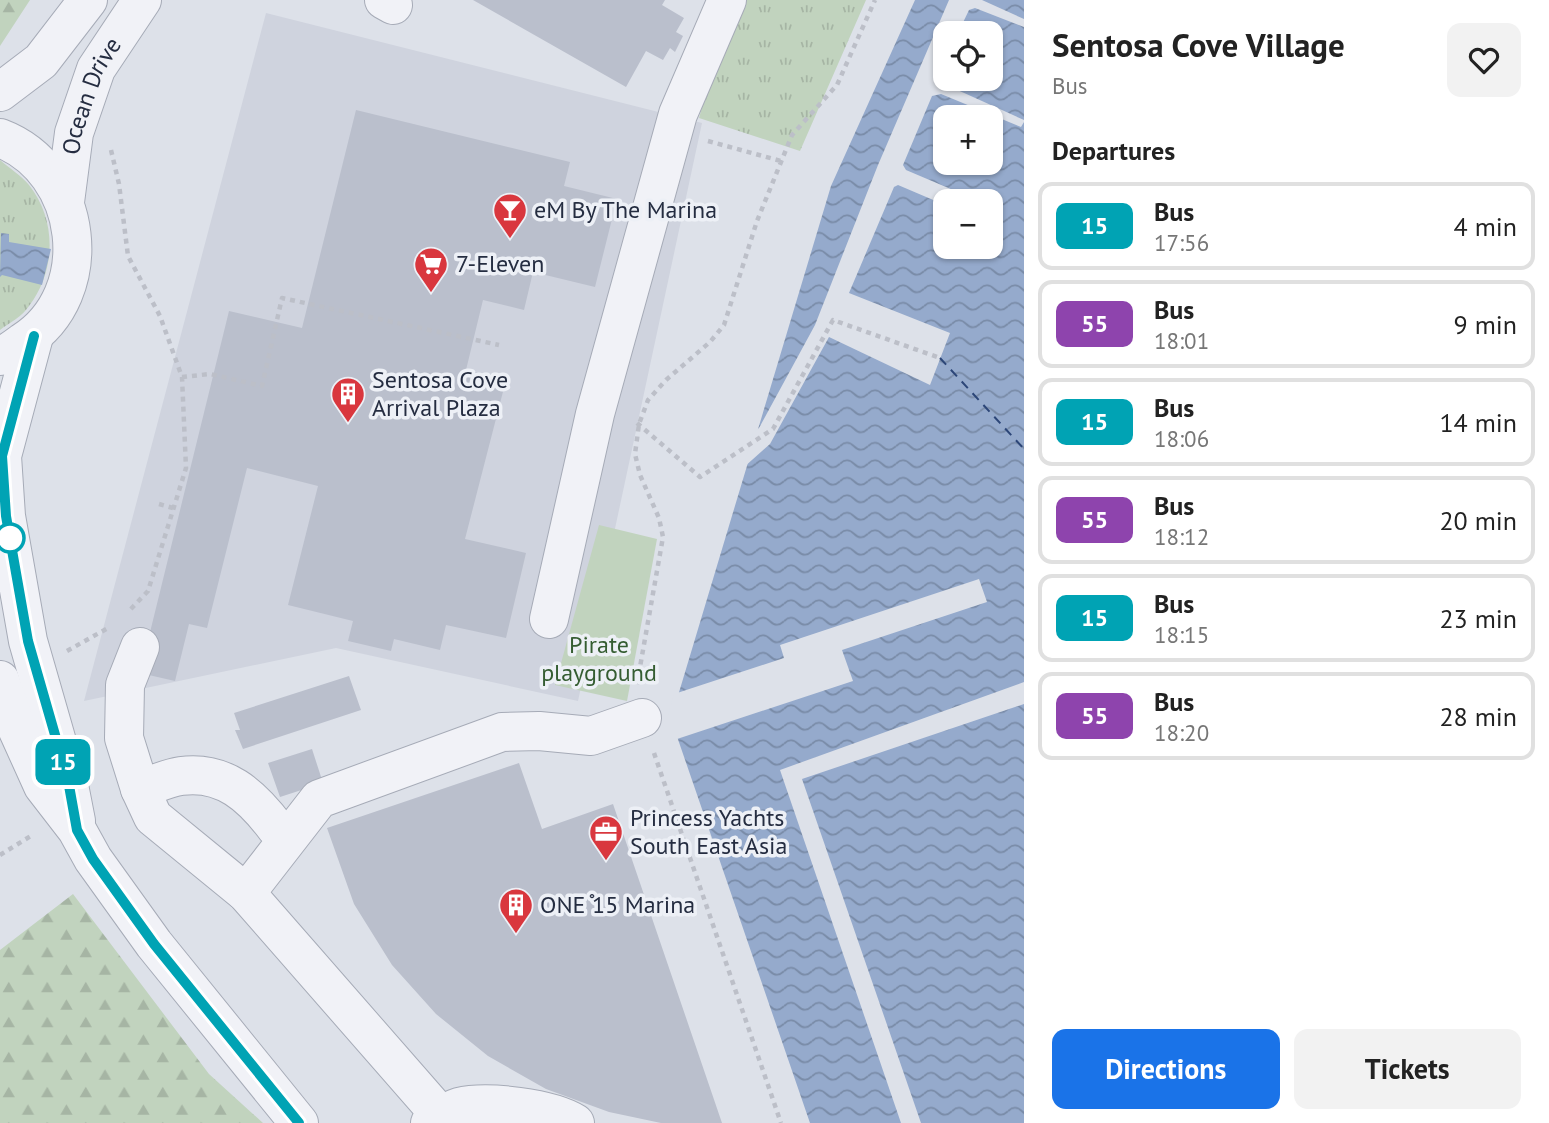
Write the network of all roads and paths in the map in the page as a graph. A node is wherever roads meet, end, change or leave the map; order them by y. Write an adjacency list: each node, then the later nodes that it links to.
1 (88, 0): 5 (street, Ocean Drive)
2 (142, 0): 10 (street, Ocean Drive)
3 (727, 0): 6 (street)
4 (875, 0): 9 (path)
5 (0, 92)
6 (673, 132): 9 (path); 16 (street)
7 (0, 138): 10 (street)
8 (111, 142): 15 (path)
9 (781, 161): 17 (path)
10 (65, 202): 11 (street)
11 (34, 336): 13 (street); 27 (street)
12 (499, 345): 15 (path)
13 (0, 356)
14 (940, 358): 17 (path)
15 (181, 377): 19 (path)
16 (595, 415): 17 (path); 20 (street)
17 (639, 424): 24 (path)
18 (159, 504): 19 (path)
19 (173, 508): 21 (path)
20 (549, 619)
21 (124, 631): 22 (path); 25 (street)
22 (59, 656)
23 (0, 680): 27 (street)
24 (642, 718): 30 (street); 34 (path)
25 (140, 789): 26 (street); 30 (street)
26 (275, 828)
27 (77, 830): 32 (street)
28 (34, 834): 29 (path)
29 (0, 855)
30 (246, 893): 31 (street)
31 (435, 1120): 33 (street)
32 (299, 1123)
33 (575, 1123)
34 (781, 1123)

